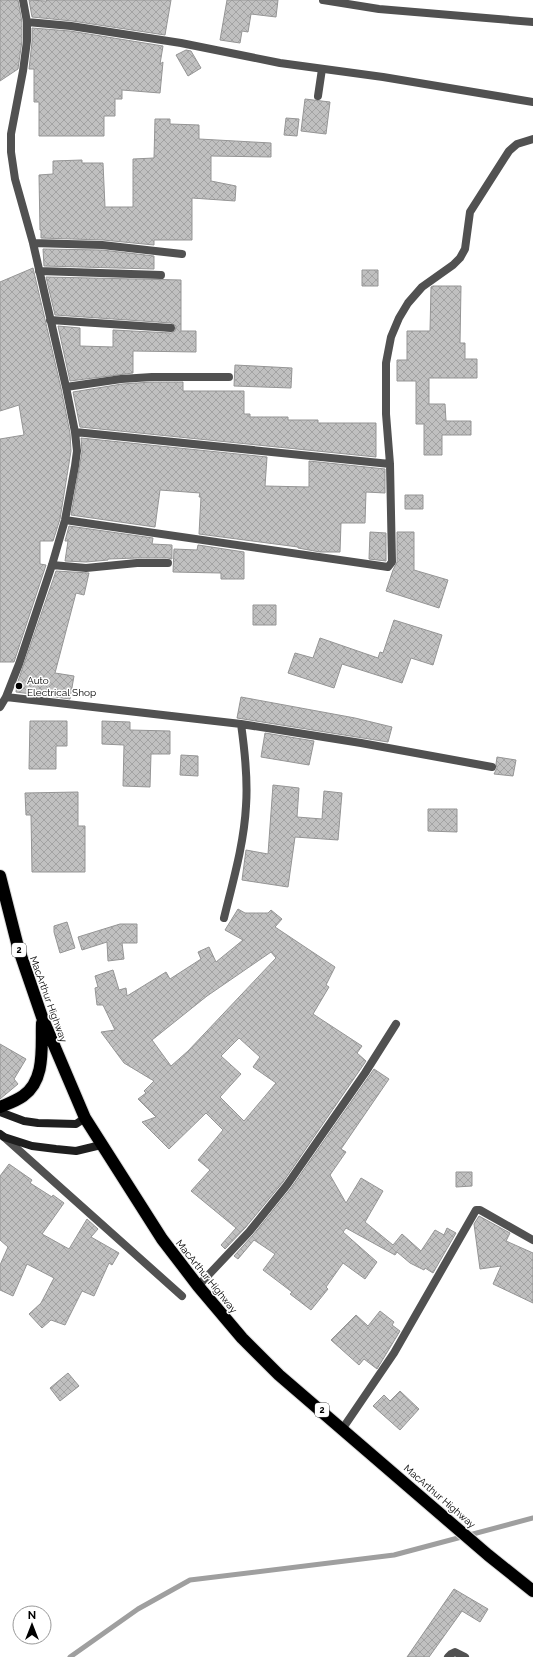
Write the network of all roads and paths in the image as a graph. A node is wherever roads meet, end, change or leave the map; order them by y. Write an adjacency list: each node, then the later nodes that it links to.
1 (23, 0): 3 (street)
2 (323, 0): 4 (street)
3 (27, 22): 5 (street); 9 (street)
4 (533, 22)
5 (322, 69): 6 (street); 7 (street)
6 (318, 96)
7 (533, 102)
8 (533, 139): 18 (street)
9 (33, 243): 10 (street); 11 (street)
10 (182, 254)
11 (39, 271): 12 (street); 13 (street)
12 (161, 275)
13 (50, 320): 14 (street); 16 (street)
14 (171, 328)
15 (229, 377): 16 (street)
16 (66, 387): 17 (street)
17 (75, 432): 18 (street); 19 (street)
18 (390, 464): 19 (street)
19 (65, 520): 21 (street)
20 (168, 563): 21 (street)
21 (52, 565): 22 (street)
22 (6, 697): 23 (street); 24 (street)
23 (0, 707)
24 (241, 724): 25 (street); 27 (street)
25 (492, 767)
26 (0, 876): 28 (highway, MacArthur Highway / 2)
27 (224, 918)
28 (42, 1017): 30 (highway); 32 (highway, MacArthur Highway / 2)
29 (396, 1024): 36 (street)
30 (0, 1107)
31 (0, 1112): 32 (main road)
32 (85, 1118): 34 (highway, MacArthur Highway / 2)
33 (2, 1135): 34 (main road); 37 (street)
34 (101, 1145): 36 (highway, MacArthur Highway / 2)
35 (533, 1240): 38 (street)
36 (198, 1286): 38 (highway, MacArthur Highway / 2)
37 (182, 1296)
38 (343, 1428): 39 (highway, MacArthur Highway / 2)
39 (533, 1591)
40 (448, 1657): 41 (street)
41 (465, 1657)

